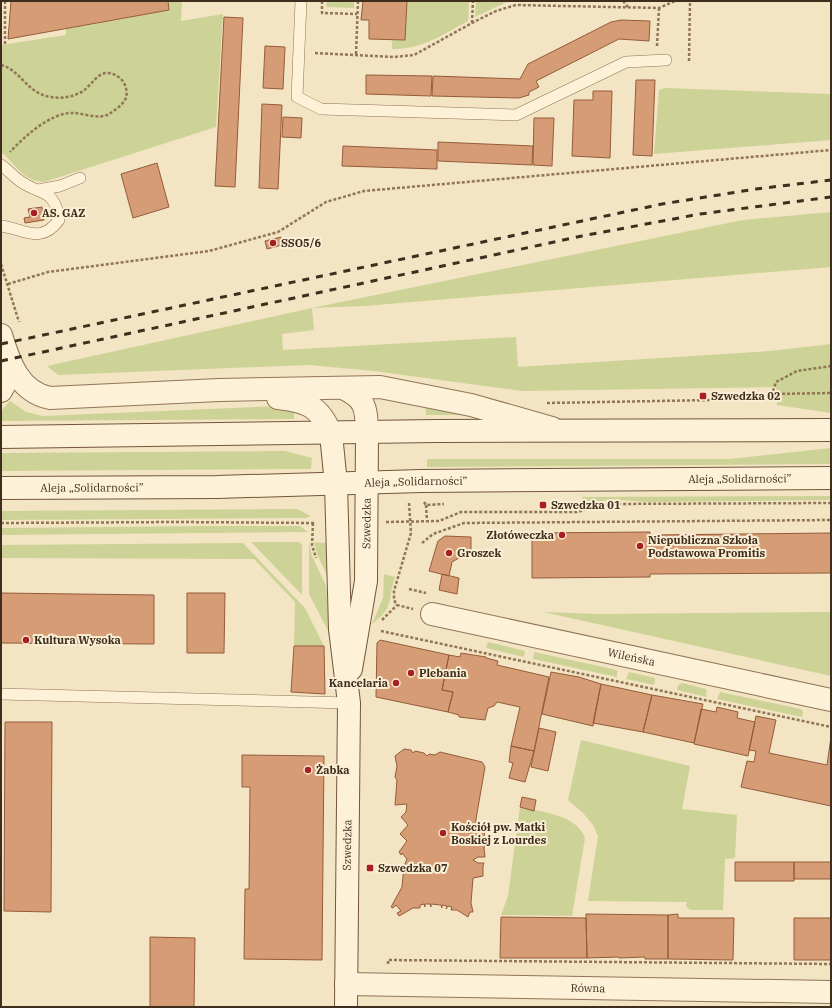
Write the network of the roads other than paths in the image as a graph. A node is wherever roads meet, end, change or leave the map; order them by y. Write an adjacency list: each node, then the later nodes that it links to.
1 (301, 1): 2 (lane)
2 (661, 60)
3 (4, 160): 5 (lane)
4 (80, 178): 5 (lane)
5 (37, 190): 6 (lane)
6 (1, 226)
7 (1, 335): 8 (street)
8 (13, 369): 10 (street); 11 (street)
9 (343, 388): 10 (street); 13 (street); 14 (street, Szwedzka)
10 (220, 390): 15 (street)
11 (1, 391)
12 (831, 430): 13 (street)
13 (567, 432): 14 (street)
14 (367, 433): 15 (street); 18 (street, Szwedzka)
15 (331, 434): 16 (street); 19 (street, Szwedzka)
16 (1, 437)
17 (831, 478): 18 (street, Aleja „Solidarności”)
18 (367, 483): 19 (street, Aleja „Solidarności”); 22 (street, Szwedzka)
19 (336, 484): 20 (street, Aleja „Solidarności”); 22 (street, Szwedzka)
20 (1, 488)
21 (432, 614): 24 (street, Wileńska)
22 (348, 693): 23 (lane); 25 (street, Szwedzka)
23 (1, 694)
24 (831, 700)
25 (346, 984): 26 (street, Równa); 27 (street, Szwedzka)
26 (831, 992)
27 (346, 1007)

